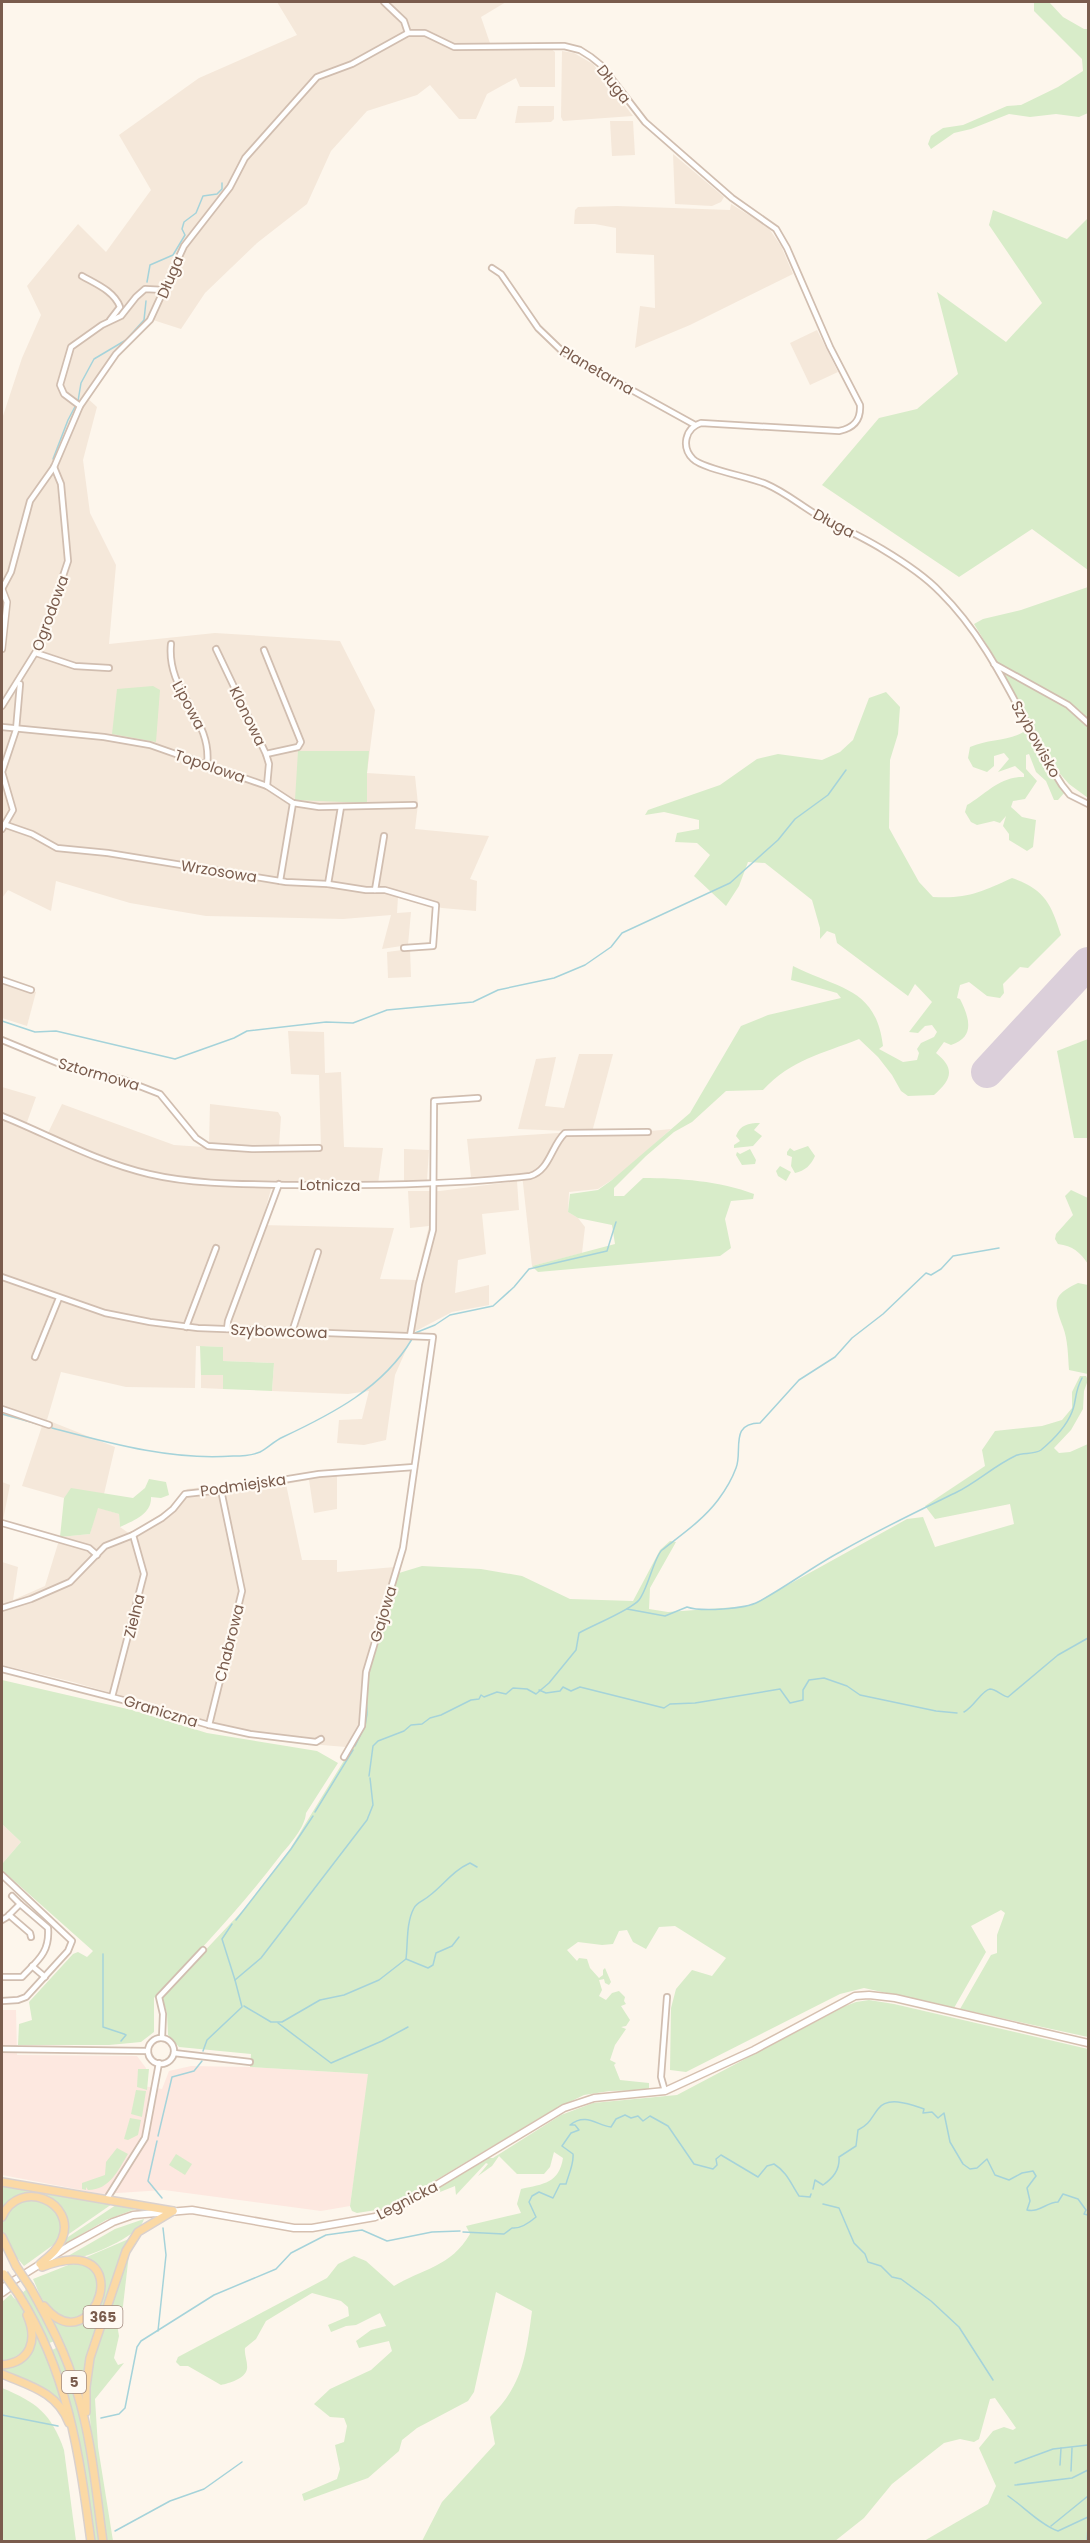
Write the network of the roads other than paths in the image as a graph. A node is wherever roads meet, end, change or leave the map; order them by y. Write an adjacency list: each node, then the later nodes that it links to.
1 (384, 2): 2 (street)
2 (408, 33): 5 (street, Długa); 8 (street, Długa)
3 (492, 268): 8 (street, Planetarna)
4 (82, 276): 6 (street)
5 (164, 290): 6 (street); 7 (street, Długa)
6 (108, 322): 7 (street)
7 (79, 406): 9 (street, Długa)
8 (695, 425): 11 (street, Długa)
9 (54, 467): 10 (street, Długa); 17 (street, Ogrodowa)
10 (2, 589): 12 (street, Długa)
11 (968, 624): 18 (street, Szybowisko)
12 (2, 640): 14 (street, Długa)
13 (171, 644): 26 (street, Lipowa)
14 (2, 649)
15 (216, 649): 25 (street, Klonowa)
16 (264, 650): 25 (street)
17 (36, 653): 19 (street); 20 (street, Ogrodowa)
18 (994, 664): 22 (street, Szybowisko); 29 (street, Szybowisko)
19 (109, 668)
20 (21, 679): 21 (street, Ogrodowa); 24 (street)
21 (2, 706)
22 (1089, 723)
23 (2, 728): 24 (street, Topolowa)
24 (16, 730): 26 (street, Topolowa); 32 (street)
25 (266, 754): 27 (street, Klonowa)
26 (207, 765): 27 (street, Topolowa)
27 (267, 786): 28 (street, Topolowa)
28 (293, 803): 31 (street, Topolowa); 34 (street)
29 (1089, 804)
30 (414, 805): 31 (street, Topolowa)
31 (341, 807): 35 (street)
32 (4, 827): 34 (street, Wrzosowa)
33 (384, 836): 36 (street)
34 (280, 881): 35 (street, Wrzosowa)
35 (328, 884): 36 (street, Wrzosowa)
36 (375, 890): 37 (street, Wrzosowa)
37 (404, 948)
38 (2, 980): 39 (street)
39 (31, 990)
40 (2, 1040): 44 (street, Sztormowa)
41 (478, 1098): 46 (street)
42 (2, 1116): 45 (street, Lotnicza)
43 (648, 1132): 46 (street, Lotnicza)
44 (319, 1148)
45 (279, 1184): 46 (street, Lotnicza); 52 (street)
46 (432, 1184): 54 (street)
47 (216, 1248): 51 (street)
48 (318, 1252): 53 (street)
49 (2, 1277): 50 (street, Szybowcowa)
50 (59, 1298): 51 (street, Szybowcowa); 55 (street)
51 (186, 1327): 52 (street, Szybowcowa)
52 (227, 1329): 53 (street, Szybowcowa)
53 (292, 1332): 54 (street, Szybowcowa)
54 (410, 1336): 58 (street, Szybowcowa)
55 (35, 1357)
56 (2, 1409): 57 (street)
57 (49, 1425)
58 (414, 1467): 59 (street, Podmiejska); 68 (street, Gajowa)
59 (221, 1490): 61 (street, Podmiejska); 66 (street, Chabrowa)
60 (2, 1523): 62 (street)
61 (133, 1535): 62 (street, Podmiejska); 65 (street, Zielna)
62 (97, 1554): 63 (street, Podmiejska)
63 (2, 1608)
64 (2, 1669): 65 (street, Graniczna)
65 (112, 1697): 66 (street, Graniczna)
66 (209, 1725): 67 (street, Graniczna)
67 (321, 1739)
68 (344, 1757)
69 (2, 1875): 78 (street)
70 (12, 1896): 71 (street)
71 (20, 1904): 72 (street); 76 (street)
72 (9, 1915): 73 (street); 74 (street)
73 (2, 1920)
74 (31, 1937)
75 (203, 1950): 81 (street)
76 (32, 1966): 77 (street); 78 (street)
77 (2, 1977)
78 (45, 1977): 80 (street)
79 (667, 1997): 88 (street)
80 (2, 2001)
81 (162, 2038): 84 (street); 85 (street)
82 (1089, 2043): 88 (main road, Legnicka)
83 (2, 2049): 84 (street)
84 (148, 2050): 87 (street)
85 (174, 2053): 86 (street); 87 (street)
86 (250, 2062)
87 (159, 2063): 90 (street)
88 (665, 2091): 93 (main road, Legnicka)
89 (2, 2182): 91 (main road)
90 (114, 2189): 91 (street); 92 (street)
91 (106, 2200): 92 (main road)
92 (117, 2203): 93 (main road)
93 (173, 2211): 98 (main road, Legnicka); 106 (main road, 365)
94 (2, 2217): 98 (main road)
95 (2, 2237): 97 (main road)
96 (2, 2248): 97 (main road, 5)
97 (16, 2266): 100 (main road, 5, bridge)
98 (41, 2266): 100 (main road); 101 (main road); 102 (main road)
99 (2, 2272): 103 (main road, 5, bridge)
100 (30, 2287): 106 (main road, 5)
101 (2, 2288)
102 (2, 2293)
103 (18, 2295): 104 (main road); 107 (main road, 5)
104 (2, 2365)
105 (2, 2374): 107 (main road)
106 (90, 2448): 109 (main road, 5)
107 (78, 2451): 108 (main road, 5)
108 (91, 2541)
109 (103, 2541)

